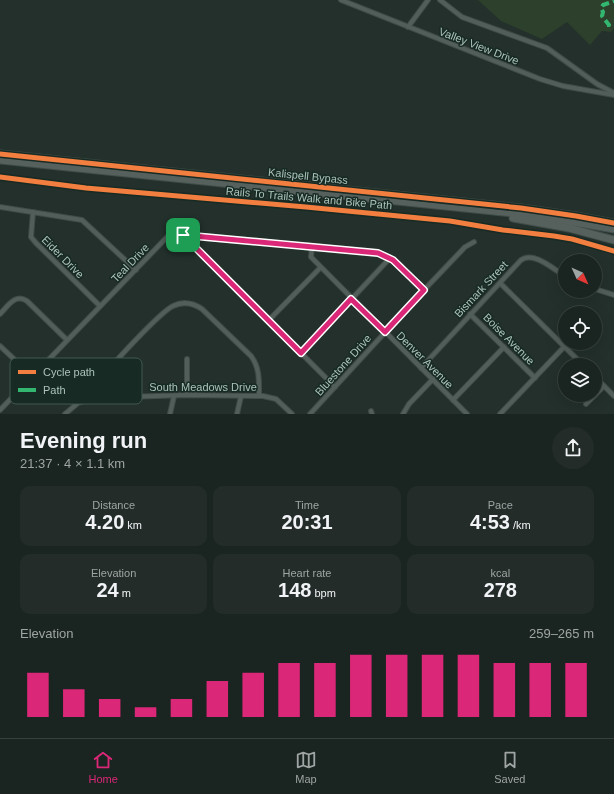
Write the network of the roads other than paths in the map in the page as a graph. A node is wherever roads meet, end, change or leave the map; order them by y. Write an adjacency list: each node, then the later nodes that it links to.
1 (341, 0): 4 (street, Valley View Drive)
2 (428, 0): 4 (street)
3 (440, 0): 5 (street)
4 (408, 27): 5 (street, Valley View Drive)
5 (614, 94)
6 (0, 154): 11 (highway, Kalispell Bypass)
7 (0, 160): 9 (highway, Kalispell Bypass)
8 (0, 206): 10 (street)
9 (483, 210): 12 (highway, Kalispell Bypass); 14 (highway)
10 (33, 212): 19 (street); 26 (street, Eider Drive)
11 (614, 223)
12 (614, 229)
13 (183, 235): 16 (street, Teal Drive); 19 (street, Teal Drive); 29 (street)
14 (614, 240)
15 (474, 242): 22 (street, Bluestone Drive)
16 (312, 247): 17 (street, Teal Drive); 18 (street, Denver Avenue)
17 (390, 258): 22 (street, Teal Drive); 25 (street)
18 (320, 268): 25 (street, Denver Avenue); 29 (street)
19 (136, 270): 26 (street, Teal Drive)
20 (558, 272): 21 (street, Bismark Street)
21 (500, 283): 28 (street, Bismark Street); 32 (street)
22 (424, 290): 30 (street, Bluestone Drive)
23 (602, 291): 24 (street)
24 (614, 295)
25 (351, 299): 30 (street, Denver Avenue); 37 (street)
26 (100, 306): 31 (street, Teal Drive)
27 (0, 314): 31 (street)
28 (470, 314): 34 (street, Boise Avenue); 43 (street, Bismark Street)
29 (268, 321): 37 (street)
30 (385, 332): 43 (street, Denver Avenue); 47 (street, Bluestone Drive)
31 (67, 340): 39 (street, Teal Drive)
32 (558, 341)
33 (0, 346): 38 (street)
34 (504, 347): 44 (street, Boise Avenue); 54 (street)
35 (561, 350): 44 (street)
36 (567, 350): 41 (street)
37 (301, 353): 47 (street)
38 (13, 358)
39 (50, 358)
40 (120, 358): 49 (street)
41 (576, 358)
42 (187, 359): 48 (street)
43 (421, 368): 45 (street, Denver Avenue)
44 (535, 378): 65 (street)
45 (432, 380): 54 (street, Denver Avenue); 63 (street)
46 (604, 386): 53 (street)
47 (335, 387): 62 (street, Bluestone Drive)
48 (187, 395): 51 (street, South Meadows Drive); 52 (street, South Meadows Drive)
49 (259, 395): 52 (street, South Meadows Drive); 61 (street, South Meadows Drive)
50 (142, 396): 51 (street, South Meadows Drive)
51 (174, 396): 59 (street)
52 (242, 396): 60 (street)
53 (614, 396)
54 (453, 400): 64 (street, Denver Avenue)
55 (10, 402): 57 (street, Teal Drive)
56 (76, 404): 58 (street, South Meadows Drive)
57 (1, 412)
58 (65, 414)
59 (170, 414)
60 (237, 414)
61 (292, 414)
62 (310, 414)
63 (403, 414)
64 (467, 414)
65 (500, 414)

